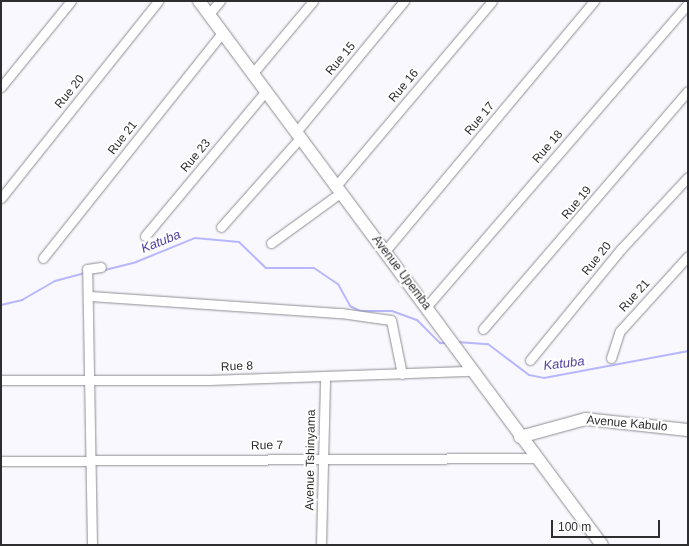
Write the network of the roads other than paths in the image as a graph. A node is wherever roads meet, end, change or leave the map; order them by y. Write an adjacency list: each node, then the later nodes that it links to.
1 (71, 1): 13 (street)
2 (158, 1): 19 (street, Rue 20)
3 (199, 1): 10 (street, Avenue Upemba)
4 (220, 1): 10 (street)
5 (314, 1): 12 (street)
6 (404, 1): 16 (street, Rue 15)
7 (492, 1): 18 (street, Rue 16)
8 (594, 1): 23 (street, Rue 17)
9 (688, 4): 28 (street, Rue 18)
10 (209, 14): 11 (street, Avenue Upemba)
11 (222, 33): 12 (street, Avenue Upemba); 25 (street, Rue 21)
12 (252, 74): 14 (street, Avenue Upemba)
13 (1, 87)
14 (266, 91): 16 (street, Avenue Upemba); 21 (street, Rue 23)
15 (688, 91): 29 (street, Rue 19)
16 (298, 135): 18 (street, Avenue Upemba); 20 (street, Rue 15)
17 (688, 177): 31 (street, Rue 20)
18 (338, 190): 22 (street, Rue 16); 23 (street, Avenue Upemba)
19 (1, 198)
20 (221, 227)
21 (145, 236)
22 (271, 243)
23 (385, 251): 28 (street, Avenue Upemba)
24 (688, 256): 30 (street, Rue 21)
25 (43, 258)
26 (101, 267): 27 (street)
27 (90, 296): 33 (street); 35 (street)
28 (427, 306): 32 (street, Avenue Upemba)
29 (483, 329)
30 (610, 358)
31 (530, 360)
32 (473, 371): 33 (street, Rue 8); 38 (street, Avenue Upemba)
33 (402, 374): 34 (street, Rue 8)
34 (325, 376): 35 (street, Rue 8); 39 (street, Avenue Tshinyama)
35 (90, 379): 36 (street, Rue 8); 42 (street)
36 (1, 380)
37 (688, 430): 38 (street, Avenue Kabulo)
38 (520, 437): 40 (street, Avenue Upemba)
39 (322, 457): 40 (street, Rue 7); 42 (street, Rue 7); 44 (street, Avenue Tshinyama)
40 (534, 458): 45 (street, Avenue Upemba)
41 (1, 462): 42 (street, Rue 7)
42 (90, 462): 43 (street)
43 (92, 545)
44 (321, 545)
45 (602, 545)

